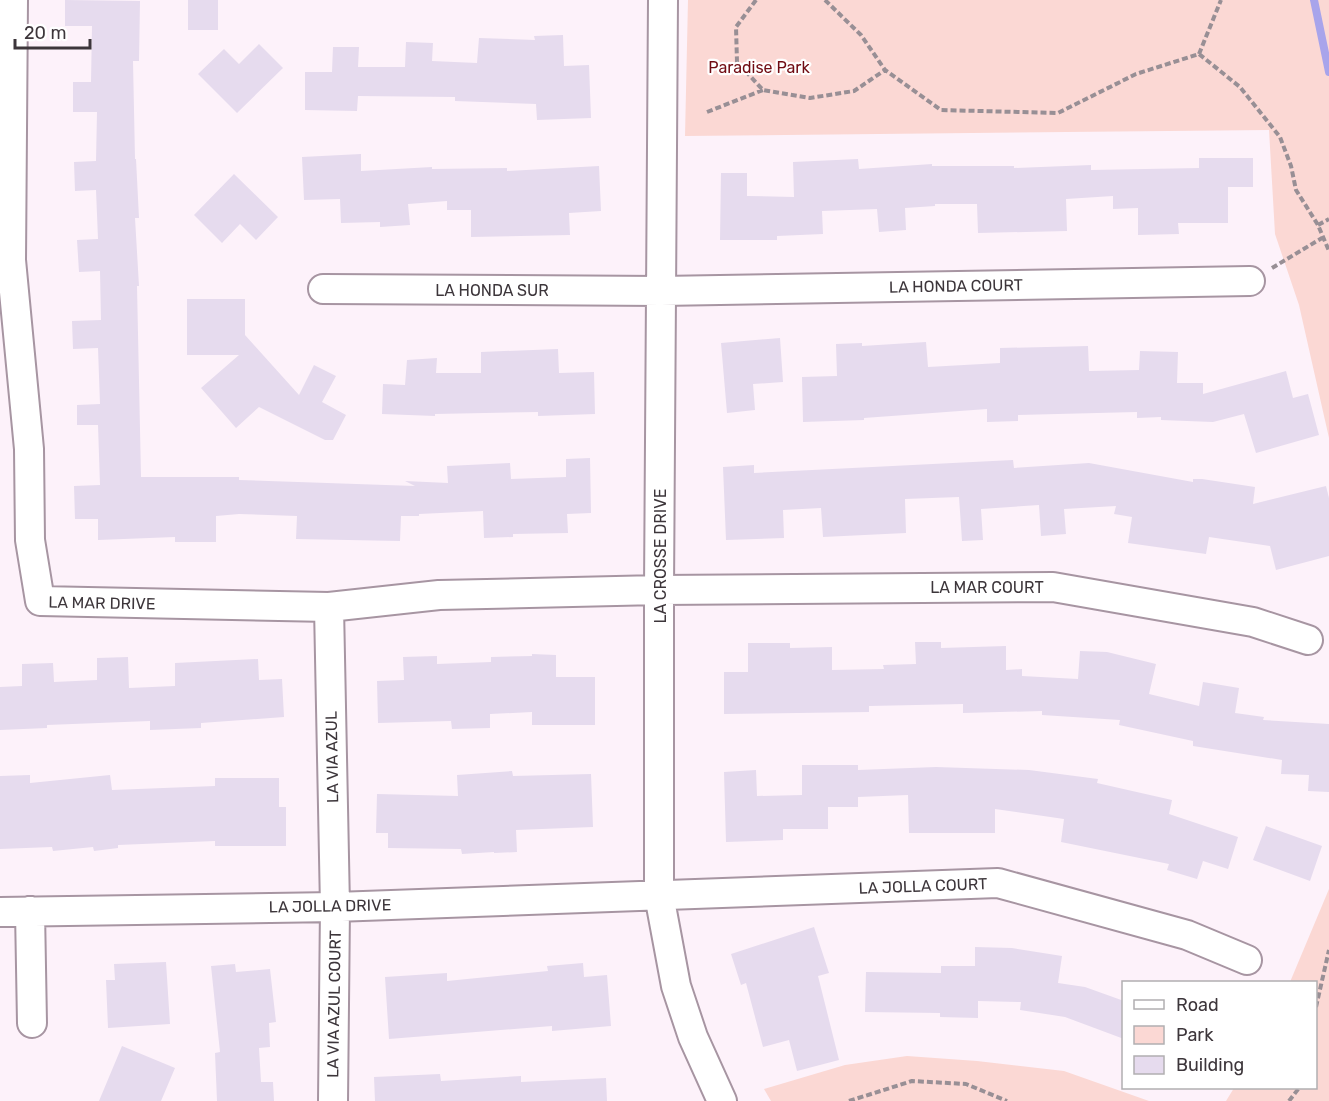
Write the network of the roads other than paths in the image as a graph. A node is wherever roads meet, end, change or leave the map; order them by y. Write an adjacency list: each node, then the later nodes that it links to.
1 (13, 0): 3 (street, LA MAR DRIVE)
2 (663, 0): 6 (street, LA CROSSE DRIVE)
3 (5, 260): 8 (street, LA MAR DRIVE)
4 (1251, 281): 6 (street, LA HONDA COURT)
5 (323, 289): 6 (street, LA HONDA SUR)
6 (661, 291): 7 (street, LA CROSSE DRIVE)
7 (659, 590): 8 (street, LA MAR DRIVE); 9 (street, LA MAR COURT); 10 (street, LA CROSSE DRIVE)
8 (329, 607): 11 (street, LA VIA AZUL)
9 (1308, 640)
10 (659, 895): 11 (street, LA JOLLA DRIVE); 14 (street, LA JOLLA COURT); 17 (street, LA CROSSE DRIVE)
11 (335, 907): 12 (street, LA JOLLA DRIVE); 16 (street, LA VIA AZUL COURT)
12 (30, 911): 13 (street, LA JOLLA DRIVE); 15 (street)
13 (0, 912)
14 (1247, 960)
15 (32, 1023)
16 (333, 1101)
17 (722, 1101)

